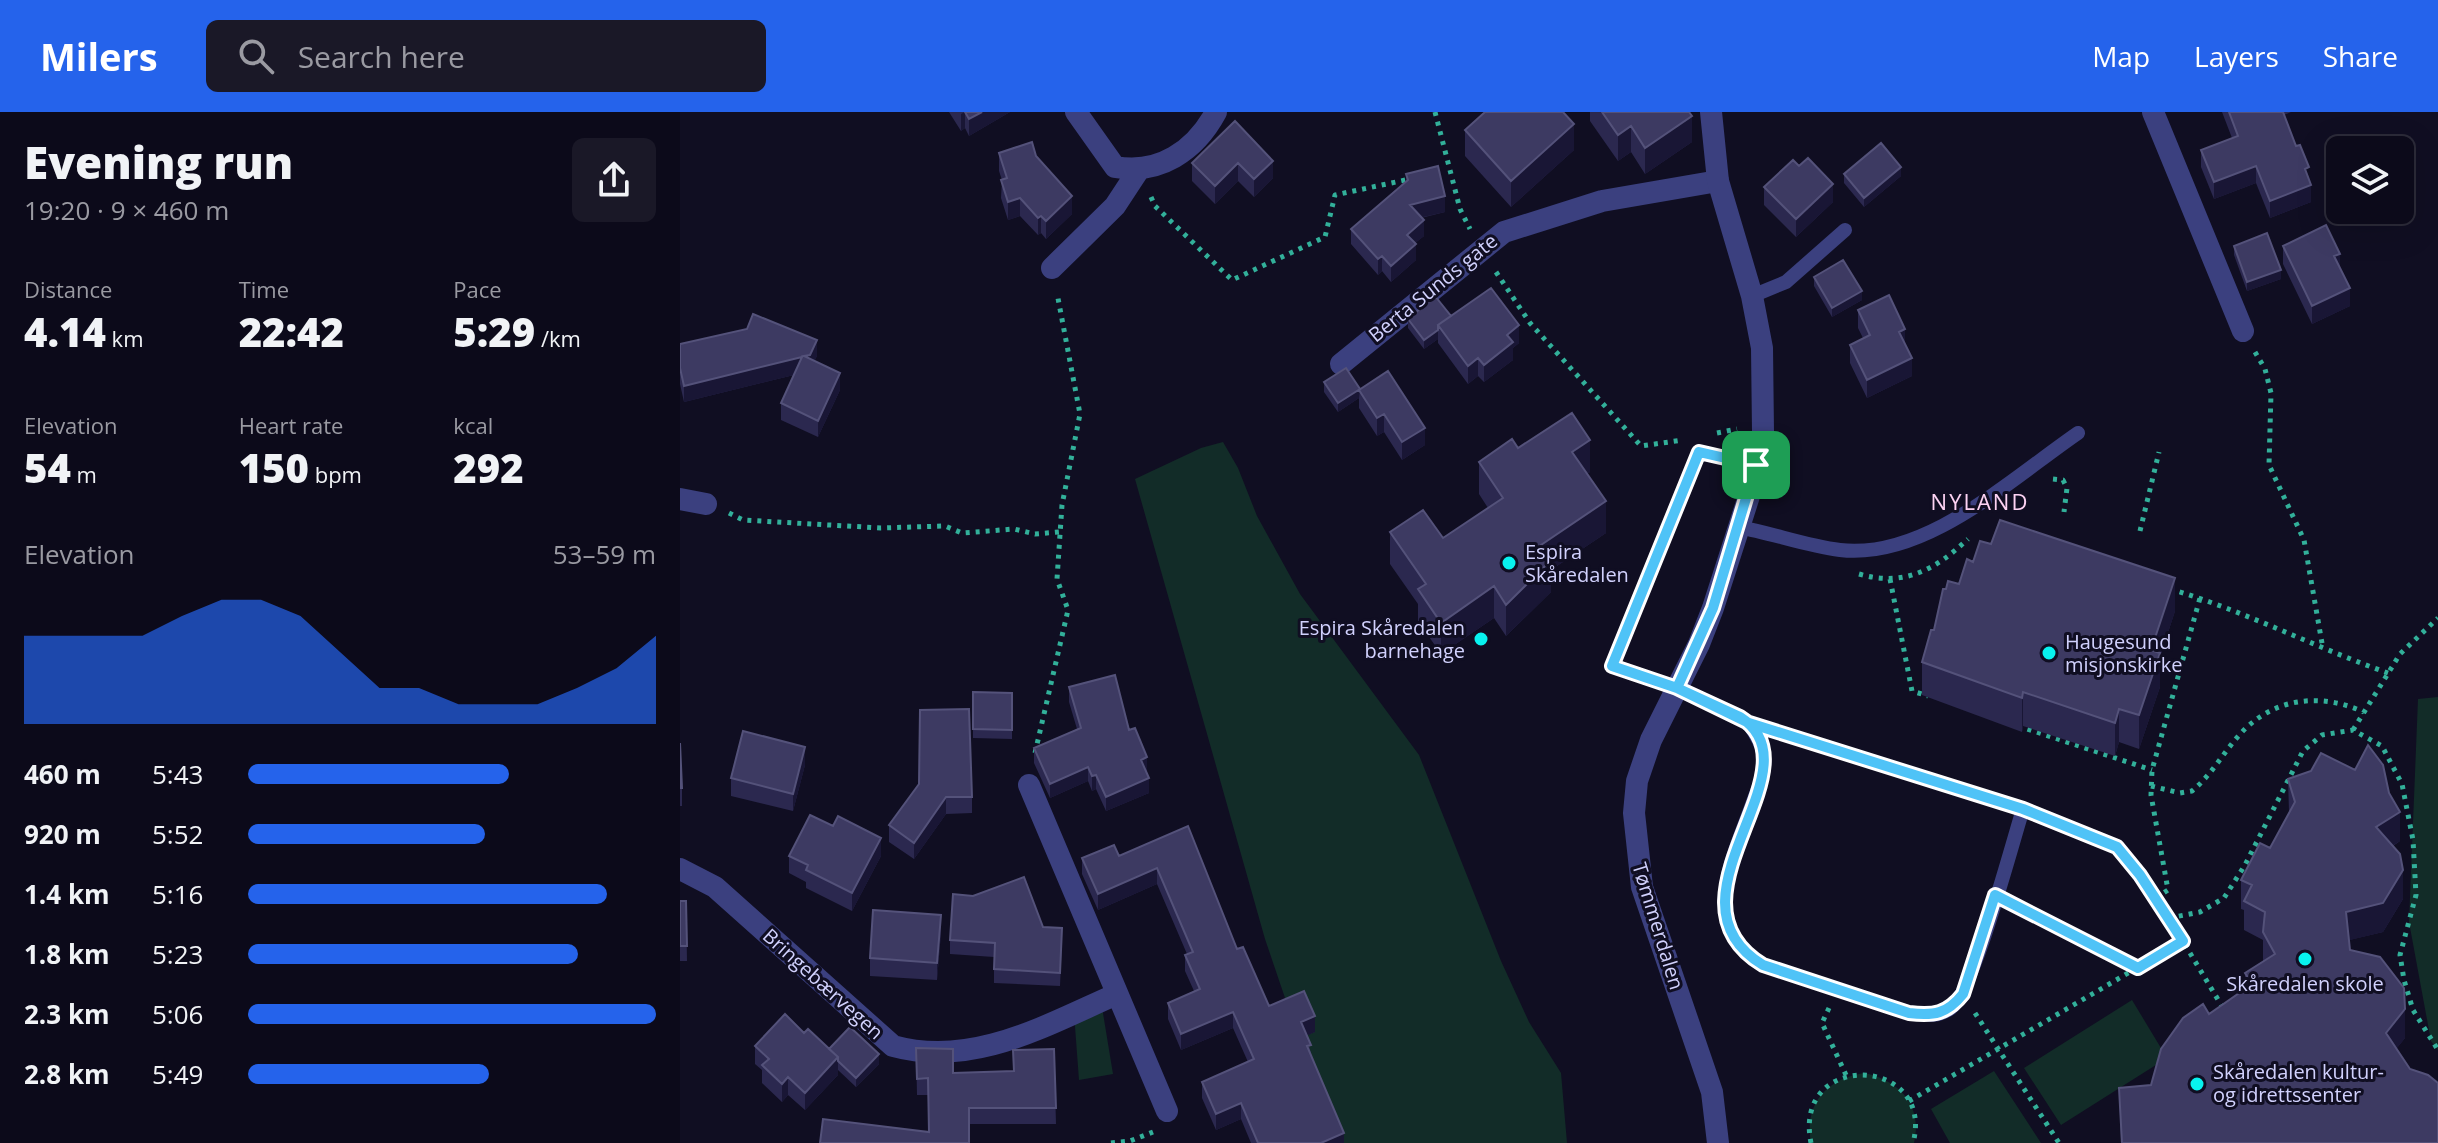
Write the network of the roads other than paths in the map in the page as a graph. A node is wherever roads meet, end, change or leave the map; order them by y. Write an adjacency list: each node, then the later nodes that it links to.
1 (1076, 112): 5 (street)
2 (1216, 112): 5 (street)
3 (1711, 112): 6 (street, Tømmerdalen)
4 (2153, 112): 10 (street)
5 (1138, 171): 8 (street)
6 (1718, 181): 9 (street, Tømmerdalen); 11 (street, Berta Sunds gate)
7 (1845, 230): 9 (lane)
8 (1052, 268)
9 (1752, 296): 13 (street, Tømmerdalen)
10 (2243, 331)
11 (1341, 364)
12 (2078, 433): 16 (lane)
13 (1756, 465): 16 (street, Tømmerdalen); 17 (lane)
14 (680, 499): 15 (street)
15 (706, 504)
16 (1738, 527): 17 (street, Tømmerdalen)
17 (1677, 688): 18 (lane); 23 (street, Tømmerdalen)
18 (1749, 723): 18 (lane)
19 (1029, 785): 21 (street)
20 (680, 869): 21 (street, Bringebærvegen)
21 (1117, 994): 22 (street)
22 (1167, 1111)
23 (1718, 1143)

